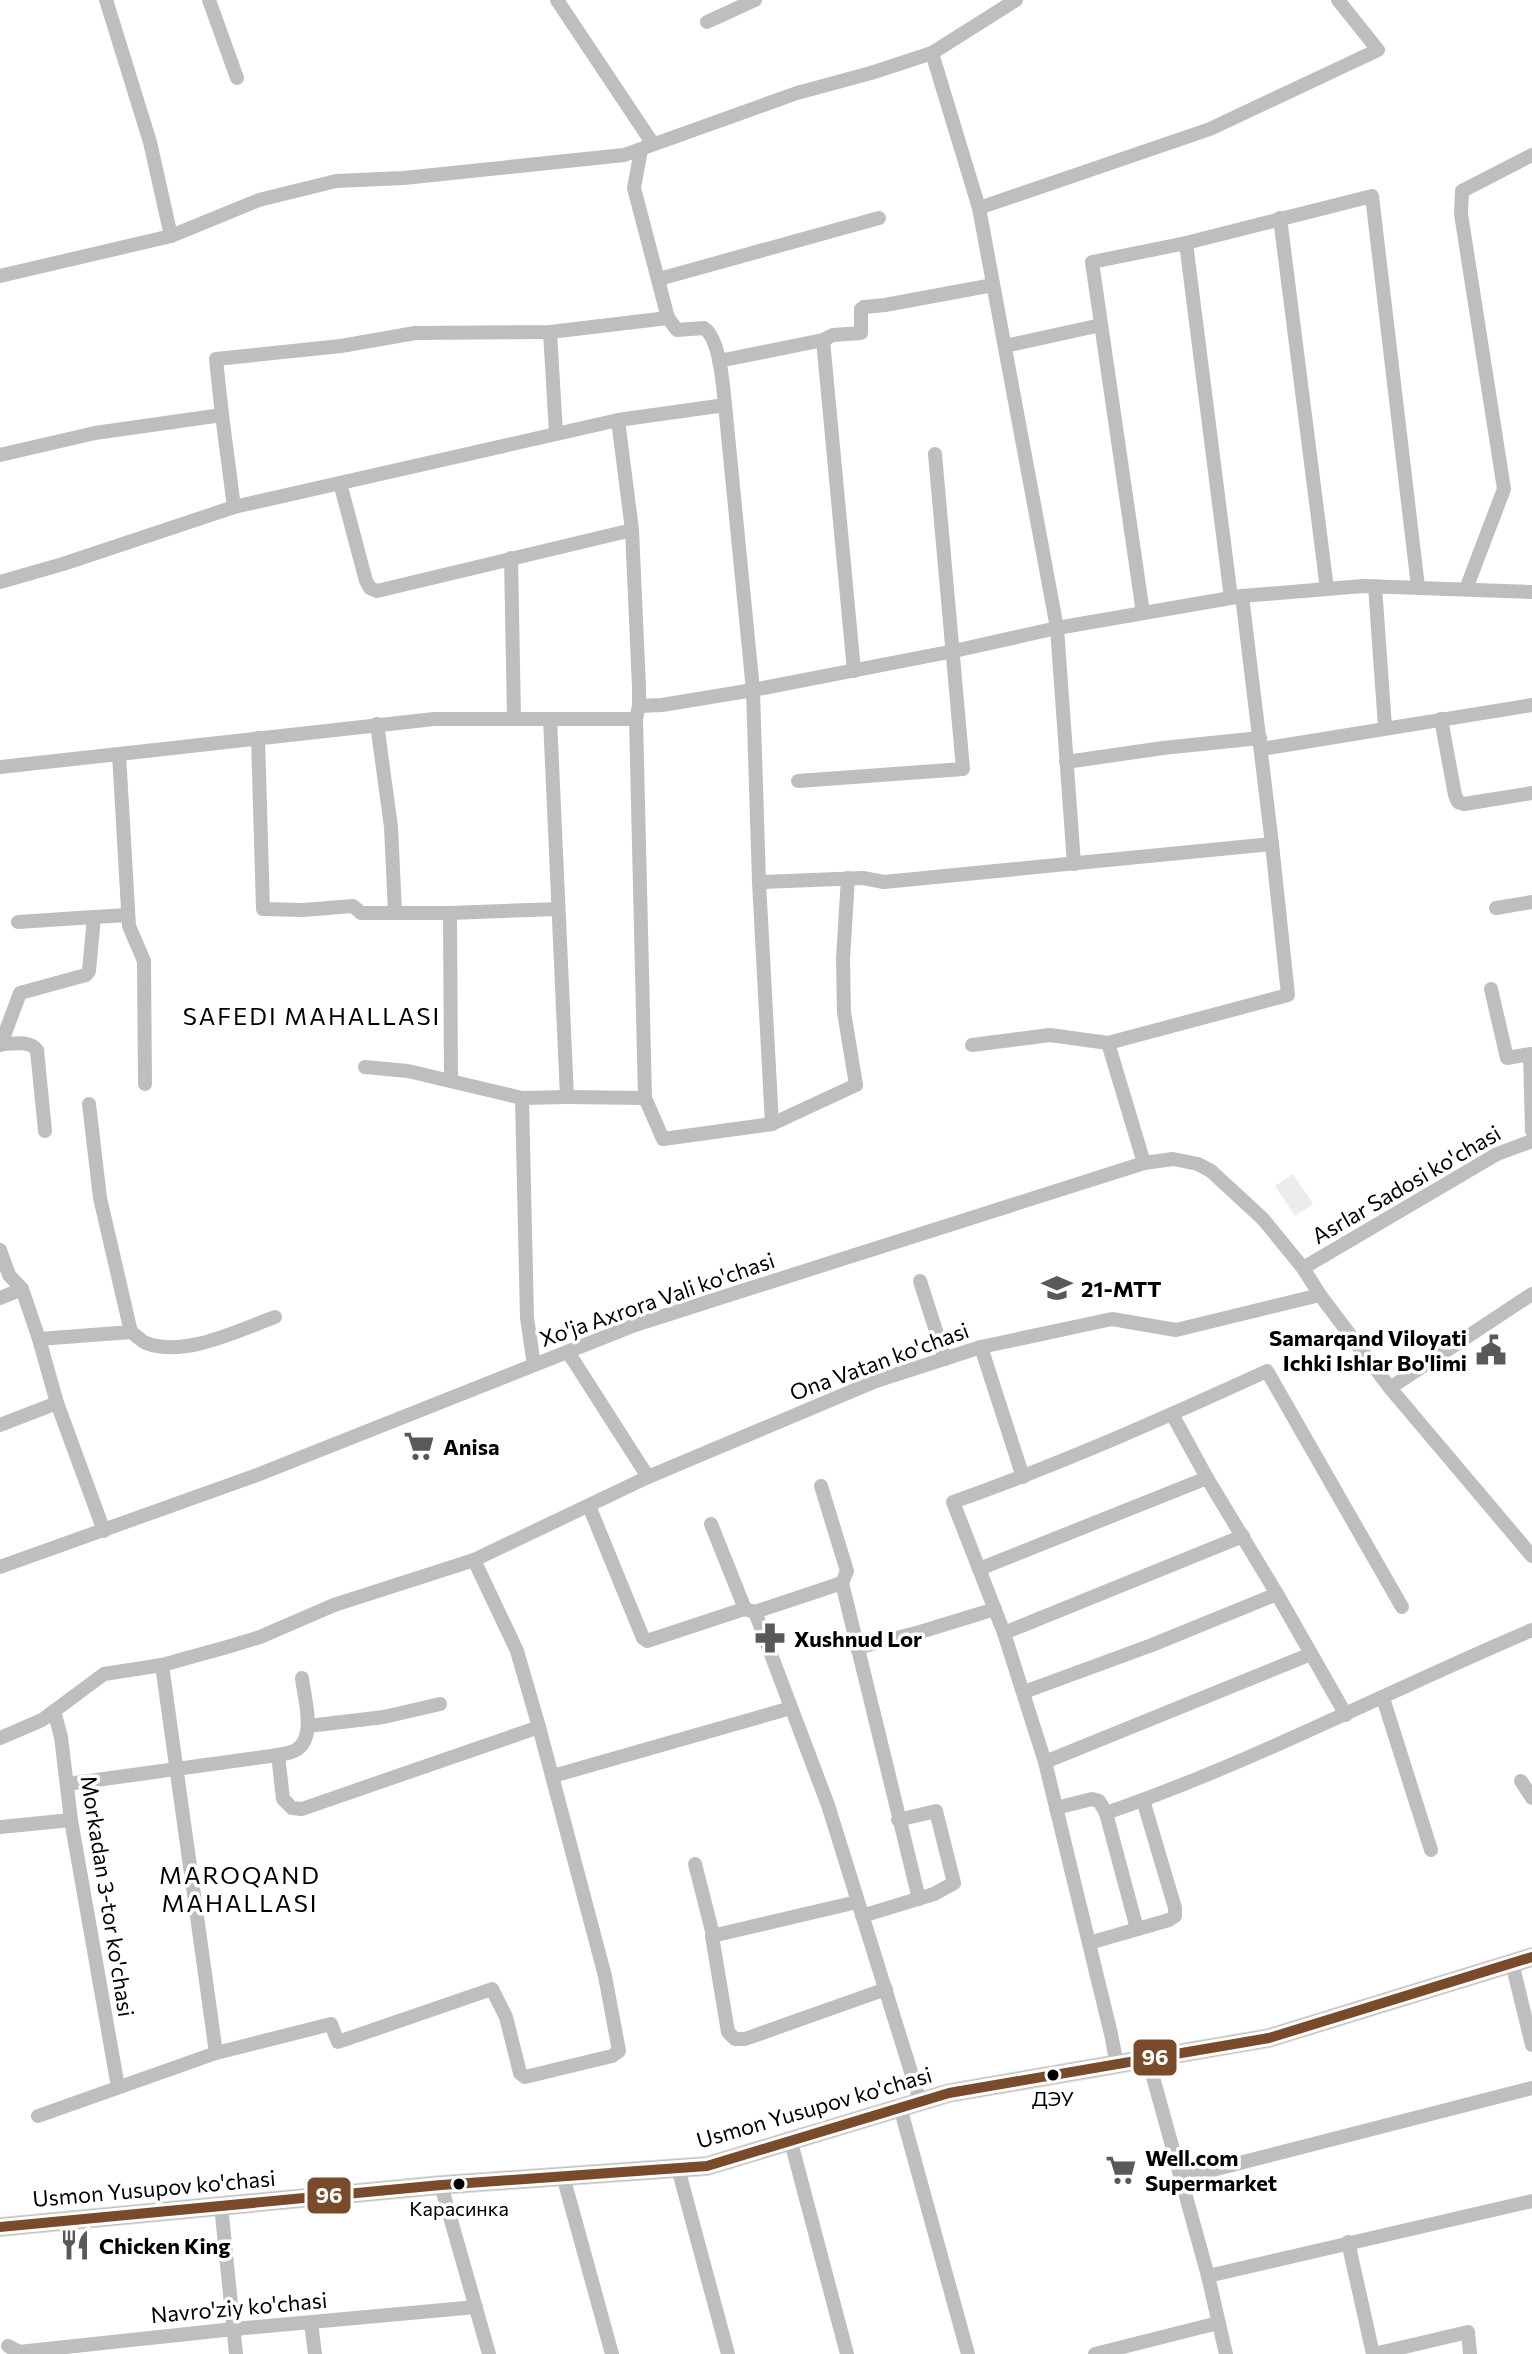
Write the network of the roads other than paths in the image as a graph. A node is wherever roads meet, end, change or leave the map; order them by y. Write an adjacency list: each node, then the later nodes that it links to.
1 (106, 0): 15 (street)
2 (209, 0): 9 (street)
3 (755, 0): 7 (street)
4 (1016, 0): 8 (street)
5 (1338, 0): 12 (street)
6 (562, 2): 10 (street)
7 (707, 22)
8 (932, 53): 10 (street); 12 (street)
9 (237, 78)
10 (647, 147): 15 (street); 18 (street)
11 (1532, 155): 41 (street)
12 (979, 208): 19 (street)
13 (879, 218): 18 (street)
14 (1280, 218): 16 (street); 38 (street); 40 (street)
15 (171, 236): 17 (street)
16 (1186, 243): 21 (street); 42 (street)
17 (0, 276)
18 (659, 279): 20 (street)
19 (993, 285): 23 (street); 24 (street)
20 (668, 318): 22 (street); 25 (street)
21 (1101, 325): 24 (street); 43 (street)
22 (550, 332): 27 (street); 29 (street)
23 (823, 340): 25 (street); 46 (street)
24 (1005, 346): 44 (street)
25 (719, 361): 26 (street)
26 (725, 405): 28 (street); 47 (street)
27 (222, 415): 31 (street); 33 (street)
28 (618, 420): 29 (street); 34 (street)
29 (556, 433): 32 (street)
30 (935, 454): 45 (street)
31 (0, 455)
32 (340, 483): 33 (street); 35 (street)
33 (234, 507): 36 (street)
34 (632, 530): 35 (street); 49 (street)
35 (511, 558): 50 (street)
36 (0, 582)
37 (1375, 586): 38 (street); 40 (street); 54 (street)
38 (1418, 587): 41 (street)
39 (1530, 588): 41 (street)
40 (1327, 589): 42 (street)
41 (1466, 589)
42 (1236, 597): 43 (street); 56 (street)
43 (1143, 613): 44 (street)
44 (1057, 628): 45 (street); 58 (street)
45 (954, 651): 46 (street); 60 (street)
46 (854, 671): 47 (street)
47 (753, 690): 49 (street); 65 (street)
48 (1532, 705): 52 (street)
49 (638, 712): 51 (street); 83 (street)
50 (514, 718): 51 (street); 53 (street)
51 (550, 719): 68 (street)
52 (1441, 719): 54 (street); 61 (street)
53 (377, 724): 55 (street); 69 (street)
54 (1385, 727): 56 (street)
55 (258, 738): 57 (street); 69 (street)
56 (1260, 744): 58 (street); 62 (street)
57 (119, 754): 59 (street); 71 (street)
58 (1066, 762): 63 (street)
59 (0, 767)
60 (798, 781)
61 (1532, 793)
62 (1272, 844): 63 (street); 75 (street)
63 (1074, 864): 64 (street)
64 (848, 878): 65 (street); 85 (street)
65 (759, 882): 85 (street)
66 (1532, 902): 67 (street)
67 (1496, 908)
68 (558, 909): 70 (street); 81 (street)
69 (395, 912): 70 (street)
70 (450, 913): 79 (street)
71 (128, 915): 72 (street); 80 (street)
72 (94, 917): 73 (street); 76 (street)
73 (18, 922)
74 (1491, 989): 87 (street)
75 (1108, 1043): 77 (street); 89 (street)
76 (2, 1045): 86 (street)
77 (972, 1045)
78 (365, 1067): 79 (street)
79 (451, 1080): 82 (street)
80 (145, 1084)
81 (567, 1097): 82 (street); 83 (street)
82 (522, 1098): 103 (street)
83 (645, 1098): 85 (street)
84 (89, 1104): 98 (street)
85 (772, 1124)
86 (45, 1131)
87 (1532, 1131)
88 (1532, 1141): 91 (street, Asrlar Sadosi ko'chasi)
89 (1144, 1163): 91 (street, Xo'ja Axrora Vali ko'chasi); 101 (street, Xo'ja Axrora Vali ko'chasi)
90 (0, 1250): 93 (street)
91 (1303, 1268): 95 (street, Xo'ja Axrora Vali ko'chasi)
92 (920, 1281): 102 (street)
93 (22, 1289): 96 (street); 99 (street)
94 (1532, 1294): 104 (street)
95 (1320, 1295): 100 (street, Ona Vatan ko'chasi); 104 (street, Xo'ja Axrora Vali ko'chasi)
96 (0, 1298)
97 (275, 1317): 98 (street)
98 (131, 1332): 99 (street)
99 (39, 1339): 105 (street)
100 (981, 1347): 102 (street, Ona Vatan ko'chasi); 109 (street)
101 (568, 1352): 103 (street, Xo'ja Axrora Vali ko'chasi); 108 (street)
102 (945, 1359): 108 (street, Ona Vatan ko'chasi)
103 (534, 1365): 114 (street, Xo'ja Axrora Vali ko'chasi)
104 (1390, 1388): 116 (street, Xo'ja Axrora Vali ko'chasi)
105 (57, 1403): 107 (street); 114 (street)
106 (1172, 1414): 109 (street); 110 (street); 122 (street)
107 (0, 1425)
108 (648, 1477): 112 (street, Ona Vatan ko'chasi)
109 (1023, 1477): 119 (street)
110 (1207, 1478): 115 (street); 119 (street)
111 (821, 1486): 120 (street)
112 (589, 1506): 117 (street, Ona Vatan ko'chasi); 124 (street)
113 (711, 1524): 124 (street)
114 (104, 1531): 118 (street, Xo'ja Axrora Vali ko'chasi)
115 (1243, 1536): 121 (street); 126 (street)
116 (1532, 1556)
117 (474, 1560): 129 (street, Ona Vatan ko'chasi); 138 (street)
118 (0, 1567)
119 (979, 1569): 123 (street)
120 (842, 1583): 124 (street); 127 (street)
121 (1277, 1594): 128 (street); 131 (street)
122 (1402, 1607)
123 (995, 1609): 126 (street); 127 (street)
124 (750, 1610): 134 (street)
125 (1532, 1630): 132 (street)
126 (1004, 1633): 131 (street)
127 (857, 1648): 151 (street)
128 (1311, 1654): 136 (street); 141 (street)
129 (162, 1665): 135 (street, Ona Vatan ko'chasi); 142 (street)
130 (302, 1678): 137 (street)
131 (1024, 1692): 141 (street)
132 (1383, 1698): 136 (street); 153 (street)
133 (440, 1704): 137 (street)
134 (791, 1708): 143 (street); 156 (street)
135 (54, 1711): 139 (street, Ona Vatan ko'chasi); 145 (street, Morkadan 3-tor ko'chasi)
136 (1346, 1715): 147 (street)
137 (308, 1726): 140 (street)
138 (539, 1727): 140 (street); 143 (street)
139 (0, 1738)
140 (278, 1755): 142 (street)
141 (1045, 1762): 148 (street)
142 (175, 1769): 145 (street); 164 (street)
143 (553, 1776): 164 (street)
144 (1521, 1781): 146 (street)
145 (67, 1784): 150 (street, Morkadan 3-tor ko'chasi)
146 (1532, 1798)
147 (1143, 1800): 149 (street); 157 (street)
148 (1056, 1808): 149 (street); 159 (street)
149 (1106, 1813): 157 (street)
150 (71, 1820): 152 (street); 167 (street, Morkadan 3-tor ko'chasi)
151 (898, 1820): 155 (street); 155 (street)
152 (0, 1827)
153 (1431, 1850)
154 (695, 1864): 158 (street)
155 (919, 1899): 156 (street)
156 (860, 1909): 158 (street); 162 (street)
157 (1137, 1929): 159 (street)
158 (713, 1935): 162 (street)
159 (1089, 1943): 166 (street)
160 (1532, 1957): 161 (main road, Usmon Yusupov ko'chasi)
161 (1512, 1963): 163 (street); 165 (main road, Usmon Yusupov ko'chasi)
162 (886, 1989): 169 (street)
163 (1532, 2045)
164 (216, 2053): 167 (street)
165 (1148, 2059): 166 (main road, Usmon Yusupov ko'chasi); 175 (street)
166 (1117, 2065): 169 (main road, Usmon Yusupov ko'chasi)
167 (118, 2087): 171 (street)
168 (1532, 2088): 175 (street)
169 (920, 2101): 170 (main road, Usmon Yusupov ko'chasi)
170 (900, 2107): 172 (main road, Usmon Yusupov ko'chasi); 193 (street)
171 (38, 2116)
172 (791, 2142): 173 (main road, Usmon Yusupov ko'chasi); 192 (street)
173 (678, 2168): 174 (main road, Usmon Yusupov ko'chasi); 191 (street)
174 (563, 2176): 176 (main road, Usmon Yusupov ko'chasi); 190 (street)
175 (1181, 2178): 181 (street)
176 (441, 2185): 178 (main road, Usmon Yusupov ko'chasi); 182 (street)
177 (1532, 2201): 180 (street)
178 (221, 2205): 179 (main road, Usmon Yusupov ko'chasi); 185 (street)
179 (0, 2227)
180 (1348, 2242): 181 (street); 196 (street)
181 (1208, 2276): 184 (street)
182 (476, 2307): 183 (street, Navro'ziy ko'chasi); 189 (street)
183 (311, 2323): 185 (street, Navro'ziy ko'chasi); 188 (street)
184 (1218, 2323): 194 (street); 195 (street)
185 (234, 2329): 186 (street, Navro'ziy ko'chasi); 187 (street)
186 (8, 2346)
187 (236, 2354)
188 (315, 2354)
189 (489, 2354)
190 (612, 2354)
191 (728, 2354)
192 (847, 2354)
193 (968, 2354)
194 (1096, 2354)
195 (1226, 2354)
196 (1373, 2354): 197 (street)
197 (1470, 2354)

